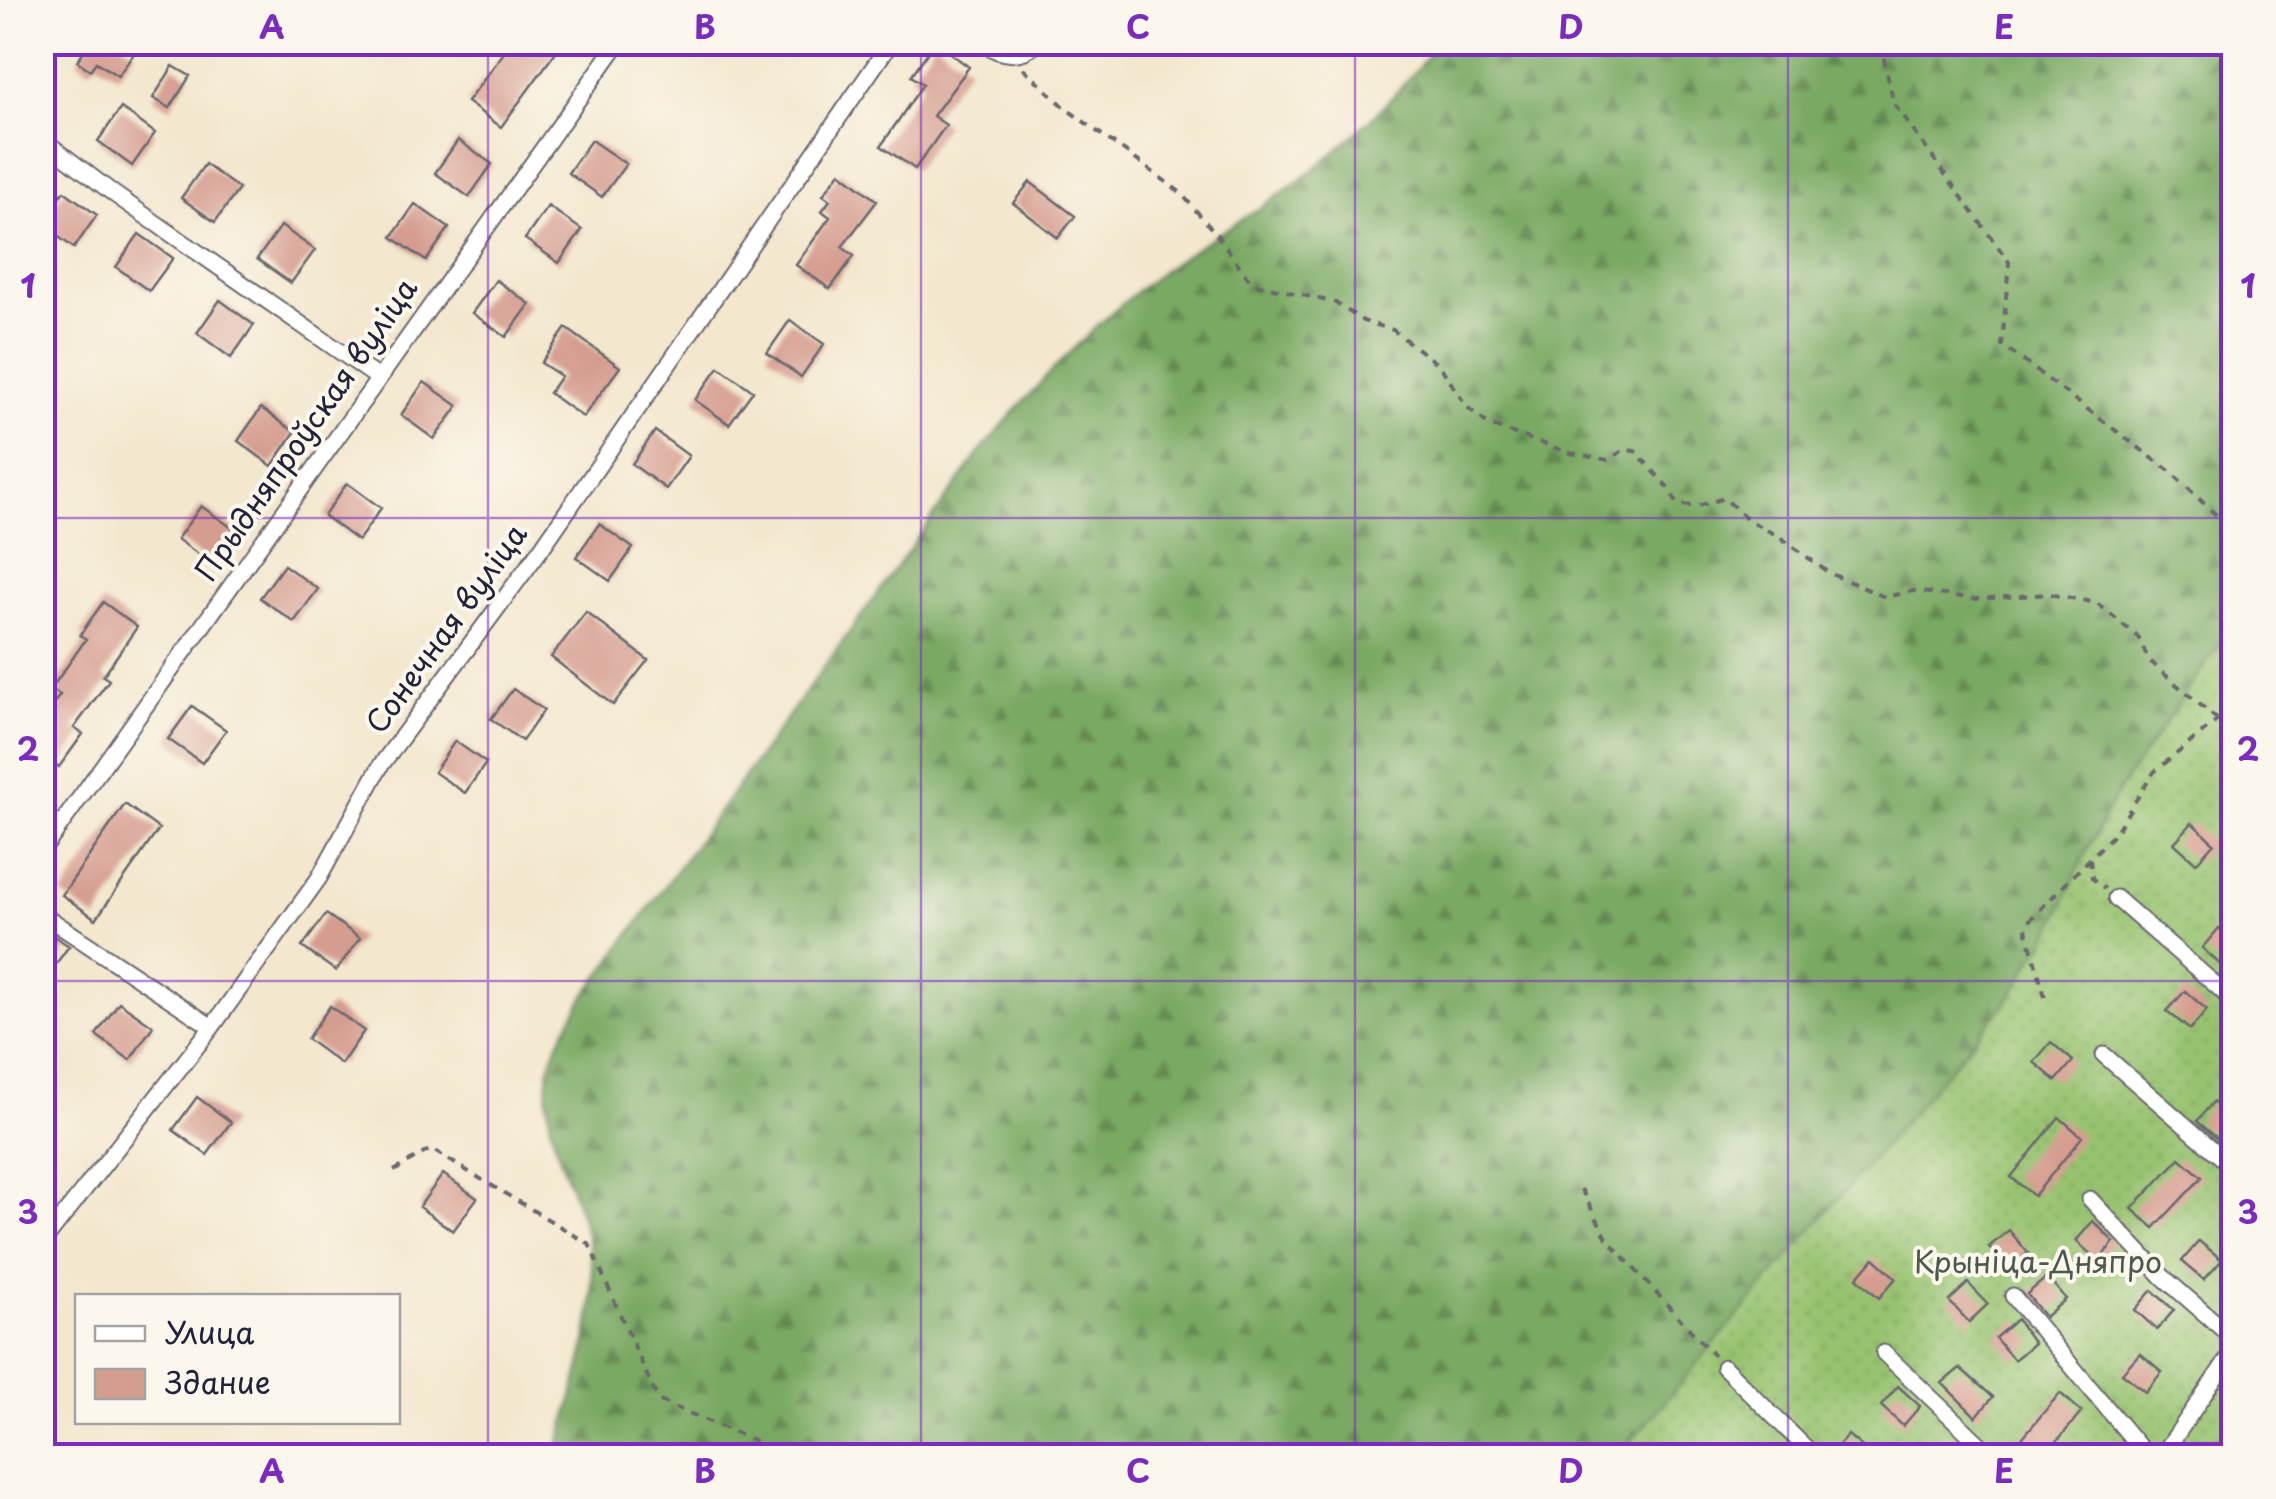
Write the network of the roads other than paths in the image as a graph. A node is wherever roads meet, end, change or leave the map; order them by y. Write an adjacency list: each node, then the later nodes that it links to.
1 (619, 42): 6 (street, Прыдняпроўская вуліца)
2 (891, 42): 11 (street, Сонечная вуліца)
3 (980, 42): 4 (street)
4 (1038, 44)
5 (42, 139): 6 (street)
6 (378, 378): 7 (street, Прыдняпроўская вуліца)
7 (42, 851)
8 (2116, 898): 10 (street)
9 (42, 914): 11 (street)
10 (2234, 1001)
11 (212, 1027): 15 (street, Сонечная вуліца)
12 (2104, 1054): 13 (street)
13 (2234, 1168)
14 (2090, 1199): 17 (street)
15 (42, 1243)
16 (2013, 1296): 23 (street)
17 (2234, 1339)
18 (2234, 1350): 24 (street)
19 (1884, 1353): 22 (street)
20 (1724, 1367): 21 (street)
21 (1814, 1456)
22 (1992, 1456)
23 (2147, 1456)
24 (2162, 1456)

